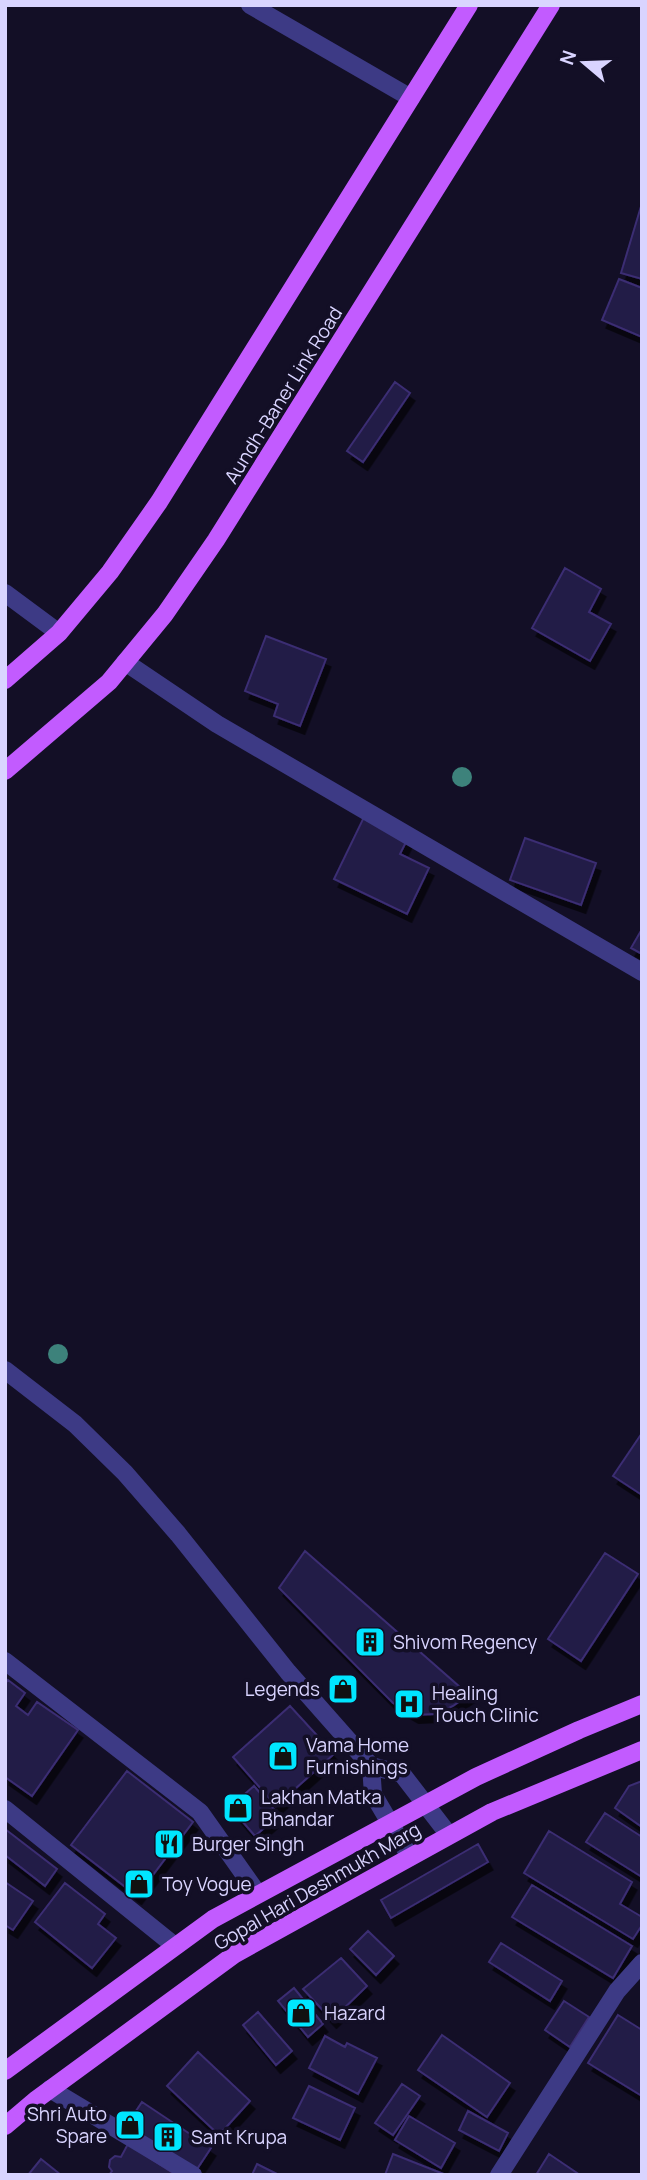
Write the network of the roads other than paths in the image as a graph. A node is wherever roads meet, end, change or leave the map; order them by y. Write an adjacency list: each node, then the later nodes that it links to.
1 (250, 5): 4 (street)
2 (469, 5): 4 (main road)
3 (551, 5): 7 (main road, Aundh-Baner Link Road)
4 (411, 98): 6 (main road)
5 (5, 593): 6 (street)
6 (59, 633): 8 (main road)
7 (125, 662): 9 (main road, Aundh-Baner Link Road); 10 (street)
8 (5, 680)
9 (5, 771)
10 (642, 972)
11 (5, 1370): 15 (street)
12 (5, 1661): 21 (street)
13 (642, 1704): 16 (main road, Gopal Hari Deshmukh Marg)
14 (642, 1750): 19 (main road, Gopal Hari Deshmukh Marg)
15 (371, 1766): 16 (street); 18 (street)
16 (425, 1804): 18 (main road, Gopal Hari Deshmukh Marg); 19 (street)
17 (5, 1809): 22 (street)
18 (391, 1822): 20 (street); 21 (main road, Gopal Hari Deshmukh Marg)
19 (449, 1835): 20 (main road, Gopal Hari Deshmukh Marg)
20 (410, 1857): 25 (main road, Gopal Hari Deshmukh Marg)
21 (258, 1894): 22 (main road, Gopal Hari Deshmukh Marg)
22 (175, 1946): 24 (main road, Gopal Hari Deshmukh Marg)
23 (642, 1963): 28 (street)
24 (5, 2071)
25 (51, 2089): 26 (main road, Gopal Hari Deshmukh Marg); 27 (street)
26 (5, 2126)
27 (193, 2175)
28 (499, 2175)

